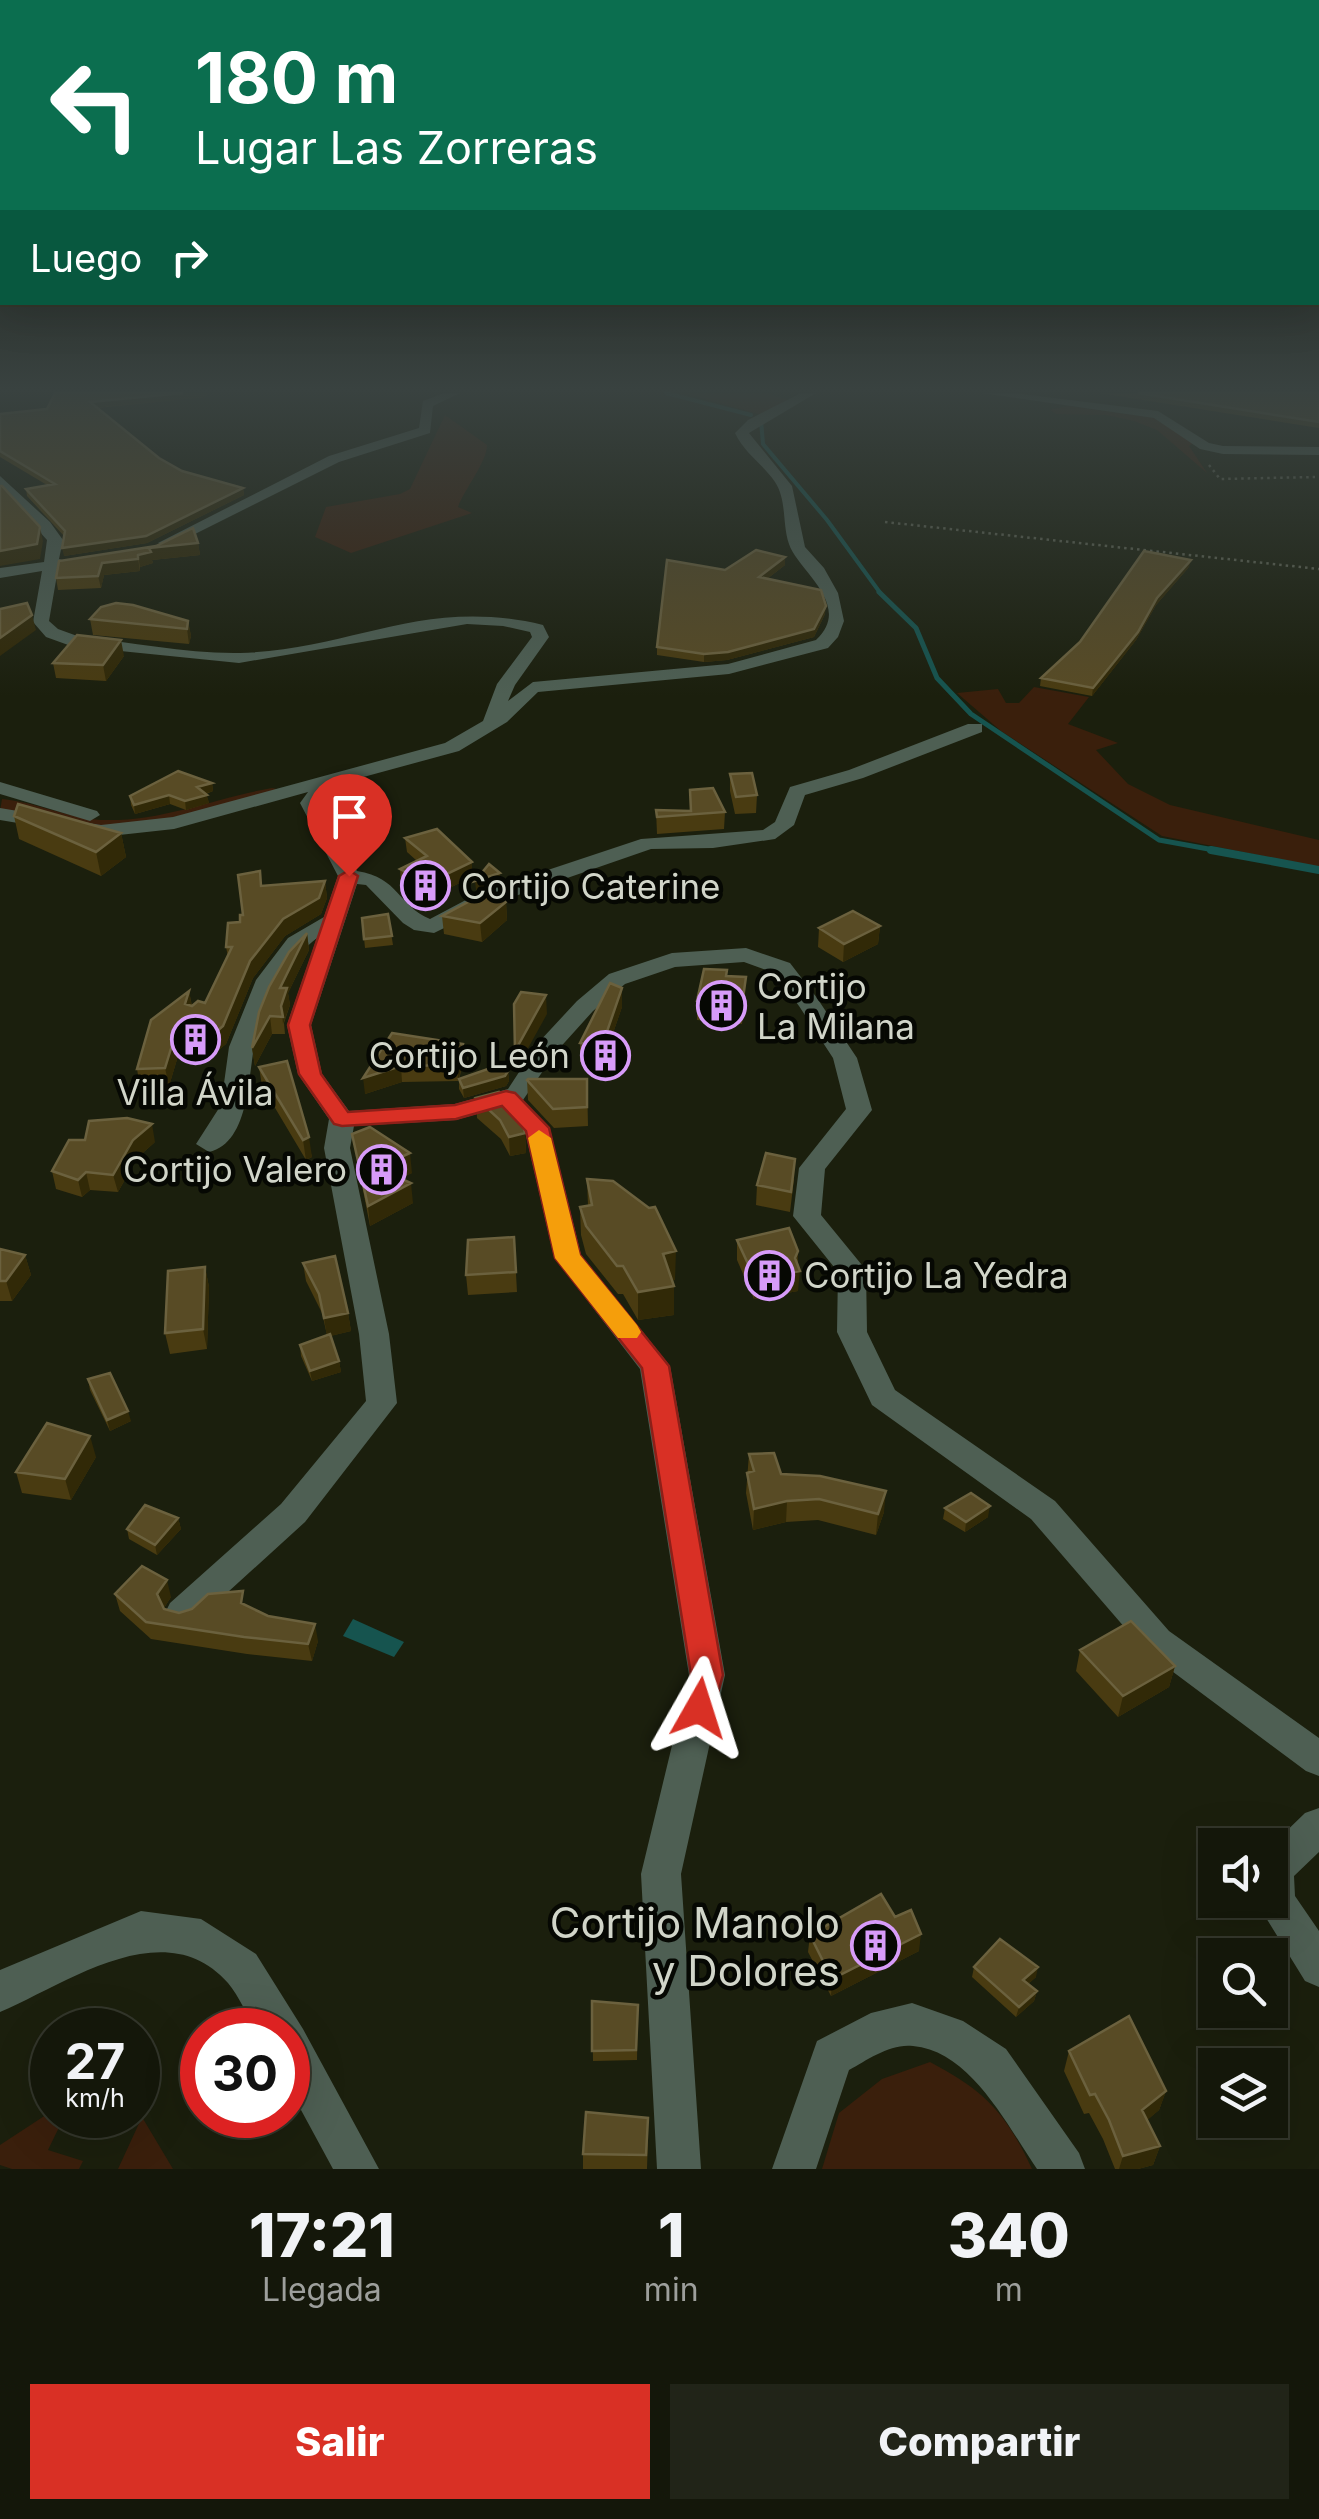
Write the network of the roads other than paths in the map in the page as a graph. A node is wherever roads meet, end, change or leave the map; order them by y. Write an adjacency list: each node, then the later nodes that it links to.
1 (14, 494): 6 (street)
2 (264, 494): 4 (street)
3 (786, 494): 8 (street)
4 (152, 550)
5 (82, 561): 6 (street)
6 (53, 566): 7 (street); 8 (street)
7 (0, 573)
8 (491, 721): 10 (street)
9 (975, 728): 13 (street)
10 (326, 783): 11 (street); 12 (street); 13 (street)
11 (0, 788)
12 (0, 814)
13 (349, 876): 14 (street)
14 (334, 921): 16 (street); 17 (street)
15 (506, 1098): 16 (street); 19 (street); 26 (street)
16 (342, 1119): 18 (street)
17 (208, 1144)
18 (182, 1613)
19 (1319, 1759)
20 (1319, 1826): 21 (street)
21 (1319, 1967)
22 (0, 1991): 23 (street)
23 (266, 2008)
24 (310, 2084): 25 (street)
25 (357, 2169)
26 (679, 2169)
27 (794, 2169): 28 (street)
28 (1063, 2169)

